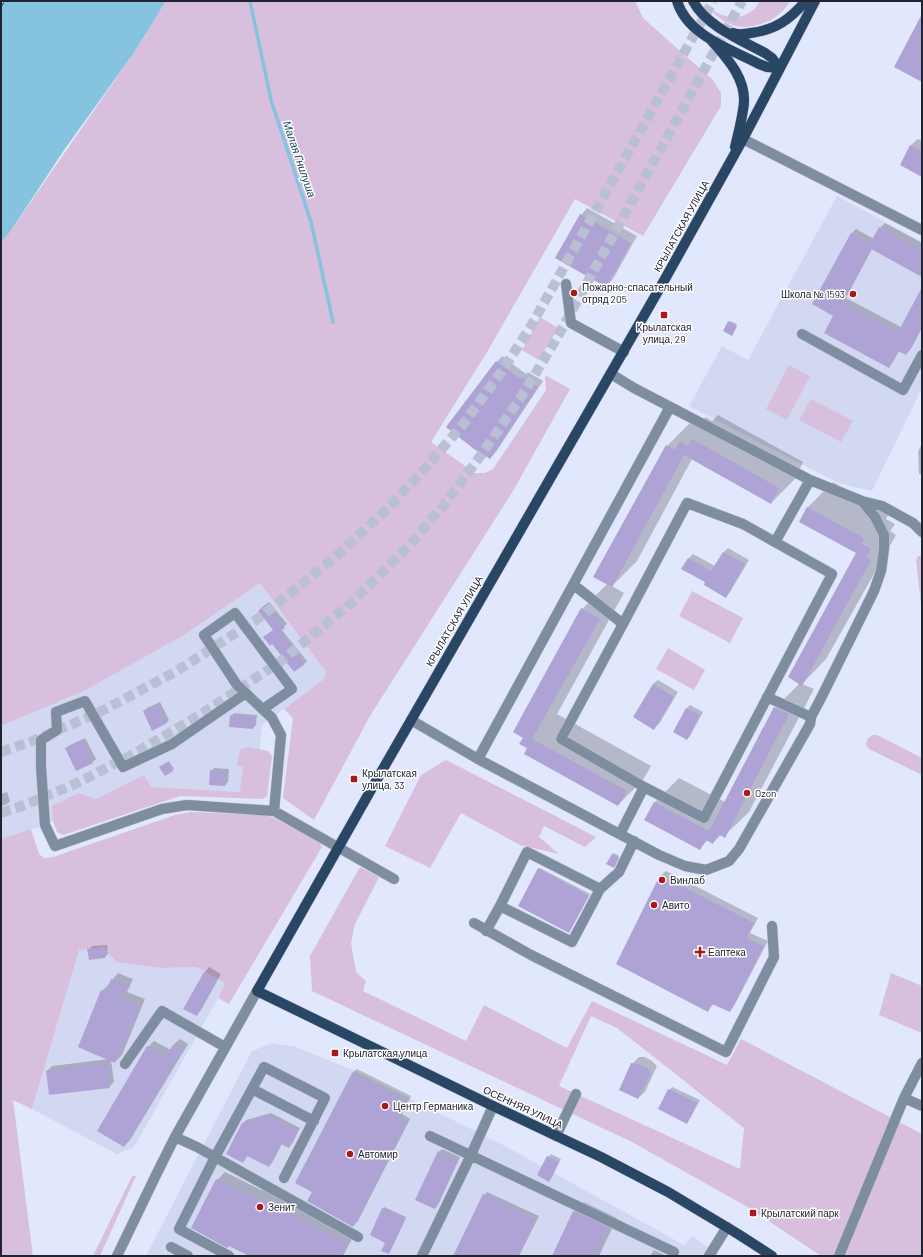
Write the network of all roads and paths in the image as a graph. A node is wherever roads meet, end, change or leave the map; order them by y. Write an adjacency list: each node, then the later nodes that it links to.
1 (677, 1): 6 (main road)
2 (693, 1): 5 (main road)
3 (806, 1): 5 (main road)
4 (815, 1): 7 (main road, КРЫЛАТСКАЯ УЛИЦА)
5 (720, 28): 7 (main road)
6 (711, 40): 7 (main road); 9 (main road)
7 (779, 68): 8 (main road, КРЫЛАТСКАЯ УЛИЦА)
8 (743, 139): 9 (main road, КРЫЛАТСКАЯ УЛИЦА); 10 (street)
9 (731, 160): 13 (main road, КРЫЛАТСКАЯ УЛИЦА)
10 (922, 230)
11 (566, 284): 13 (street)
12 (802, 334): 14 (street)
13 (624, 352): 15 (main road, КРЫЛАТСКАЯ УЛИЦА)
14 (922, 355)
15 (611, 374): 16 (street); 27 (main road, КРЫЛАТСКАЯ УЛИЦА)
16 (670, 407): 17 (street); 21 (street)
17 (810, 480): 18 (street); 20 (street)
18 (862, 501): 19 (street); 26 (street)
19 (922, 532)
20 (775, 542): 22 (street); 24 (street)
21 (574, 585): 22 (street); 28 (street)
22 (623, 624): 29 (street)
23 (246, 694): 25 (street); 25 (street); 30 (street)
24 (767, 697): 26 (street); 29 (street)
25 (263, 709): 30 (street)
26 (811, 717): 32 (street)
27 (411, 720): 28 (street); 33 (main road, КРЫЛАТСКАЯ УЛИЦА)
28 (478, 759): 31 (street)
29 (644, 787): 31 (street)
30 (274, 811): 33 (street)
31 (620, 834): 32 (street)
32 (634, 841): 35 (street)
33 (338, 847): 34 (street); 40 (main road, КРЫЛАТСКАЯ УЛИЦА)
34 (394, 880)
35 (600, 889): 36 (street); 36 (street)
36 (500, 906): 39 (street)
37 (474, 923): 39 (street)
38 (772, 926): 39 (street)
39 (486, 931)
40 (257, 991): 41 (street, КРЫЛАТСКАЯ УЛИЦА); 47 (main road, ОСЕННЯЯ УЛИЦА)
41 (225, 1047): 43 (street); 52 (street, КРЫЛАТСКАЯ УЛИЦА)
42 (922, 1063): 46 (street)
43 (125, 1064)
44 (252, 1089): 49 (street); 49 (street); 54 (street)
45 (576, 1094): 51 (street)
46 (904, 1098): 48 (street); 66 (street)
47 (493, 1106): 51 (main road, ОСЕННЯЯ УЛИЦА); 53 (street)
48 (922, 1106)
49 (314, 1121): 55 (street)
50 (430, 1136): 53 (street)
51 (556, 1136): 56 (main road, ОСЕННЯЯ УЛИЦА)
52 (175, 1137): 54 (street); 61 (street, КРЫЛАТСКАЯ УЛИЦА)
53 (471, 1155): 59 (street); 64 (street)
54 (215, 1157): 57 (street); 63 (street)
55 (284, 1178)
56 (727, 1227): 60 (main road, ОСЕННЯЯ УЛИЦА); 65 (street)
57 (358, 1237)
58 (171, 1247): 62 (street)
59 (674, 1252)
60 (766, 1254)
61 (117, 1256)
62 (188, 1256)
63 (229, 1256)
64 (422, 1256)
65 (709, 1256)
66 (839, 1256)

